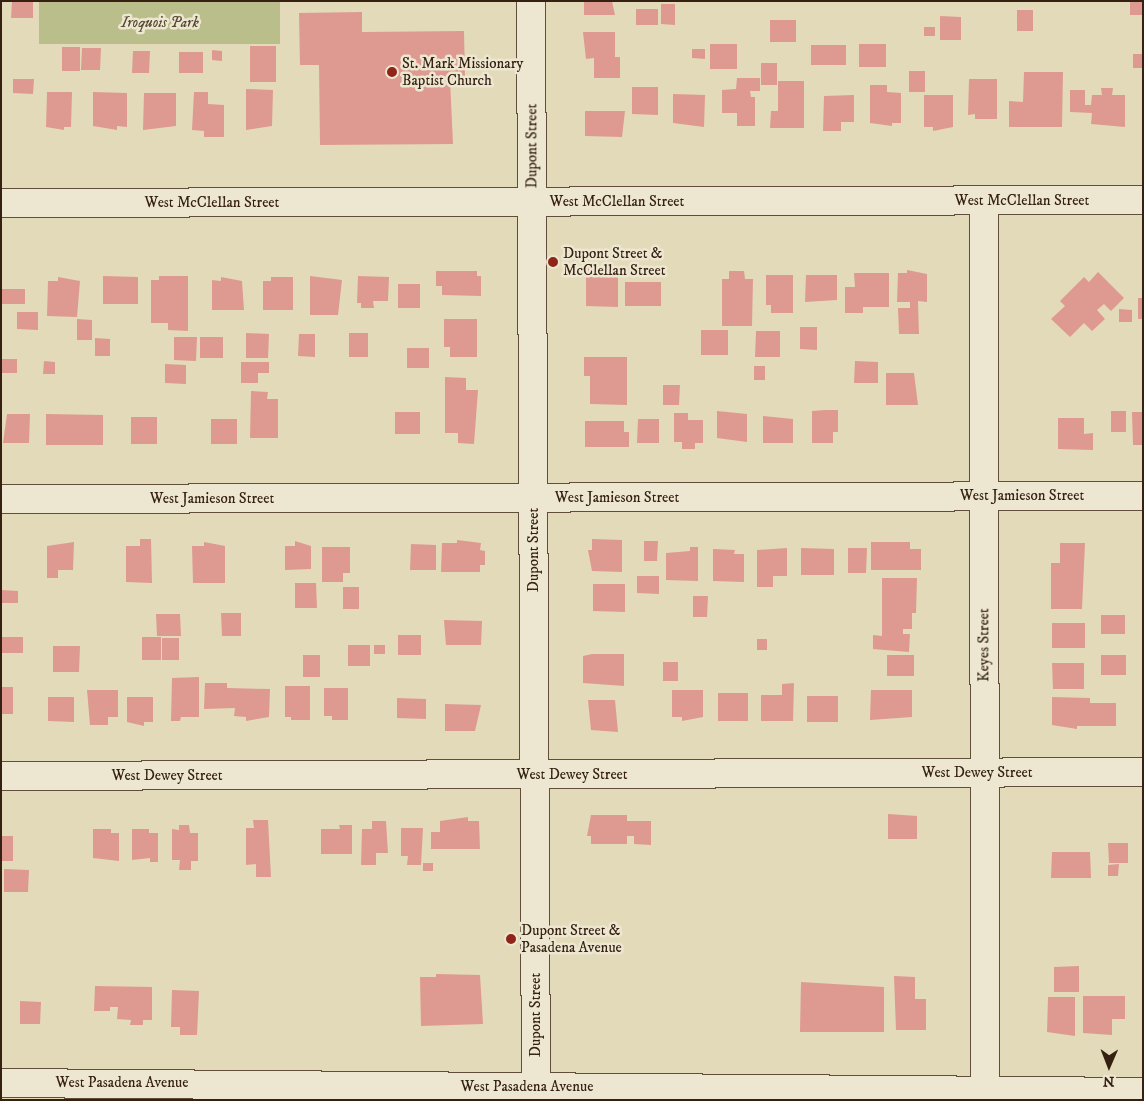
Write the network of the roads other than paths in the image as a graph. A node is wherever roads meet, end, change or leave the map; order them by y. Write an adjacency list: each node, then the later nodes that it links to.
1 (531, 1): 4 (street, Dupont Street)
2 (1143, 200): 3 (street, West McClellan Street)
3 (984, 201): 4 (street, West McClellan Street); 6 (street, Keyes Street)
4 (532, 202): 5 (street, West McClellan Street); 8 (street, Dupont Street)
5 (1, 203)
6 (985, 496): 7 (street, West Jamieson Street); 8 (street, West Jamieson Street); 10 (street, Keyes Street)
7 (1143, 496)
8 (533, 498): 9 (street, West Jamieson Street); 12 (street, Dupont Street)
9 (1, 500)
10 (985, 772): 11 (street, West Dewey Street); 12 (street, West Dewey Street); 15 (street, Keyes Street)
11 (1143, 772)
12 (535, 775): 13 (street, West Dewey Street); 18 (street, Dupont Street)
13 (1, 776)
14 (1, 1082): 17 (street, West Pasadena Avenue)
15 (985, 1090): 19 (street, West Pasadena Avenue); 20 (street, West Pasadena Avenue)
16 (1143, 1092): 20 (street, West Pasadena Avenue)
17 (335, 1093): 18 (street, West Pasadena Avenue)
18 (536, 1093): 19 (street, West Pasadena Avenue)
19 (797, 1094)
20 (1051, 1095)

